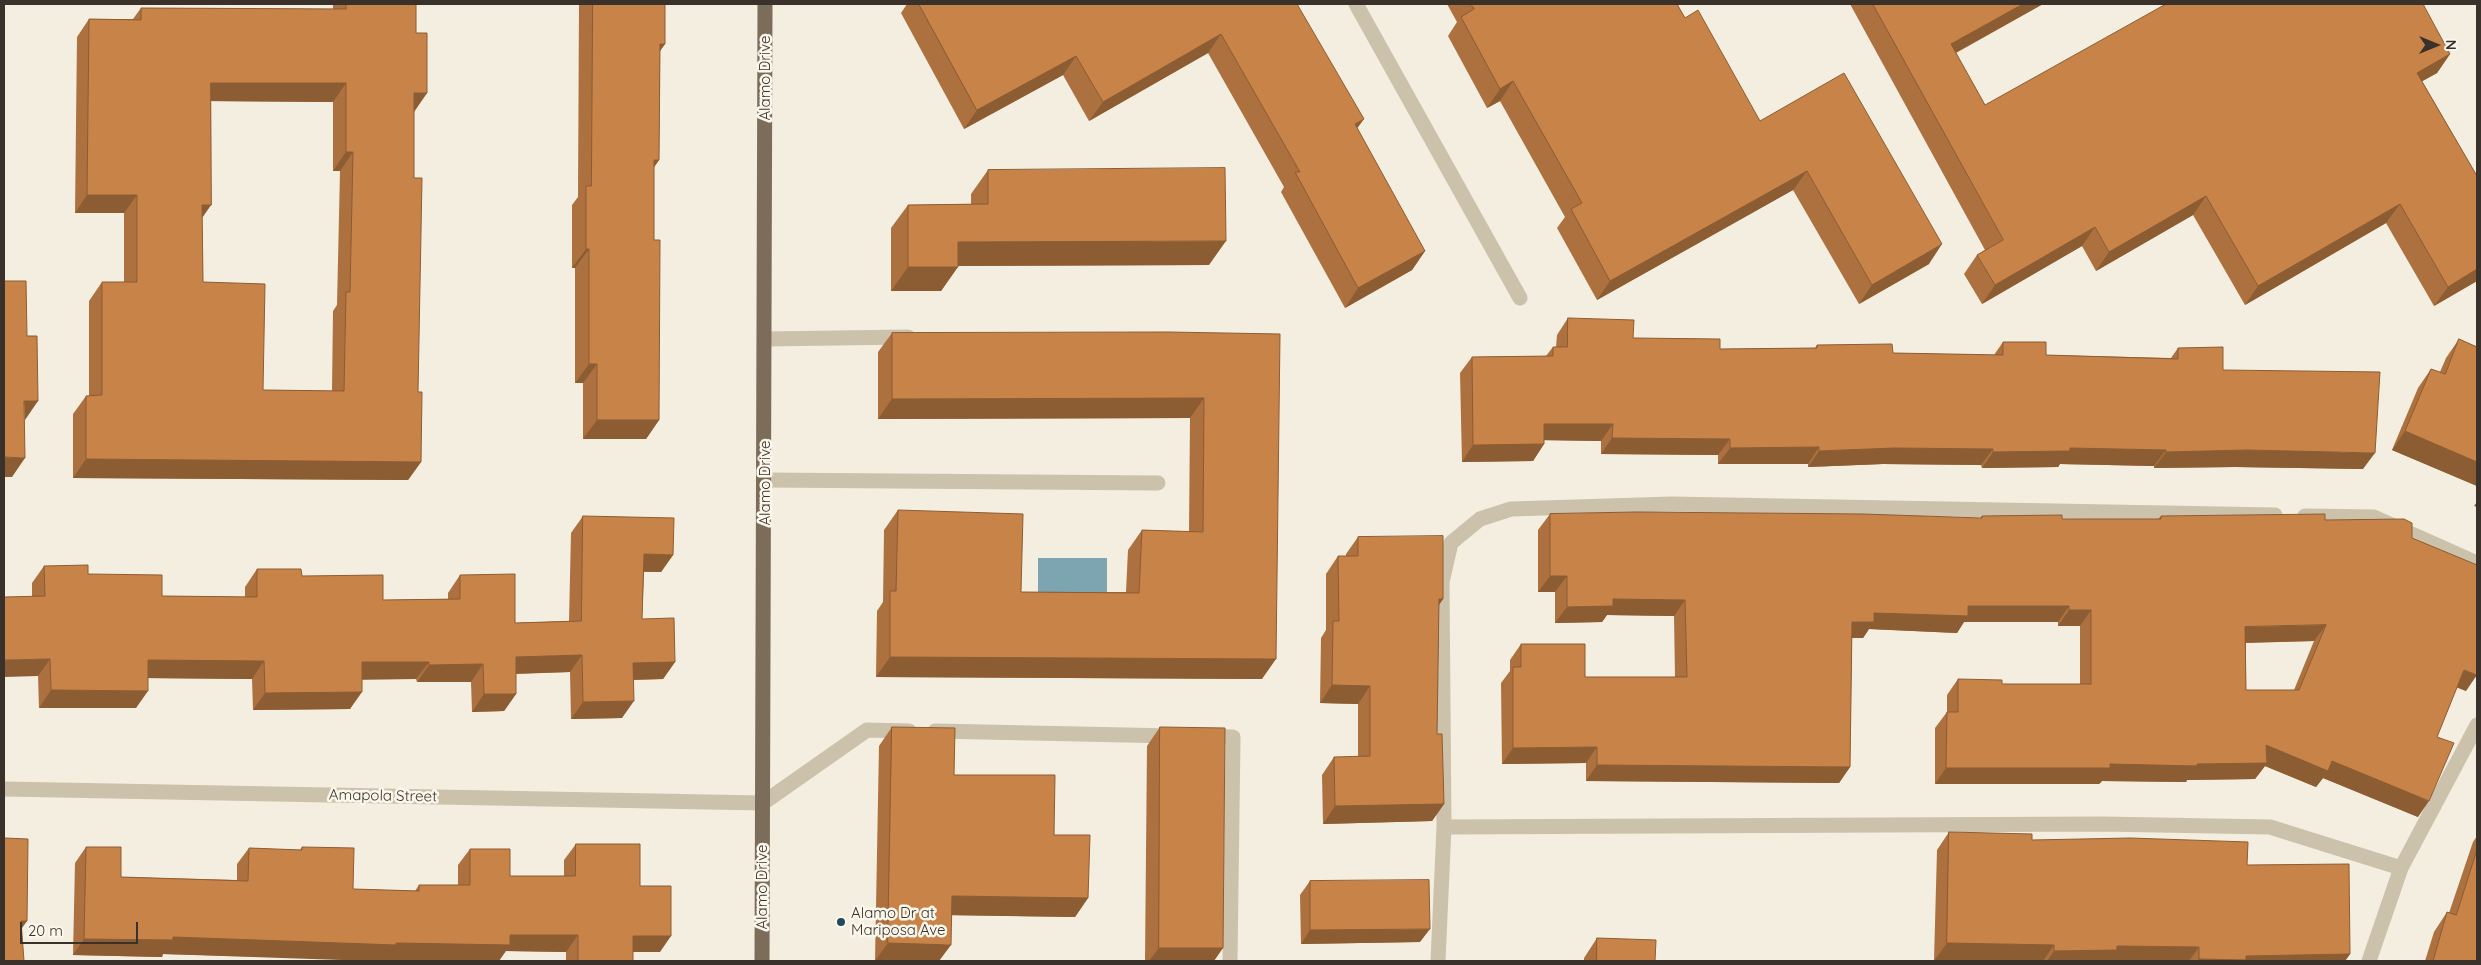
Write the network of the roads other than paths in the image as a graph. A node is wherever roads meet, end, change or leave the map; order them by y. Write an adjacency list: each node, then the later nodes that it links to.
1 (765, 4): 5 (main road, Alamo Drive)
2 (1356, 4): 3 (street)
3 (1520, 298)
4 (921, 337): 5 (street)
5 (765, 339): 6 (main road, Alamo Drive)
6 (765, 480): 7 (street); 11 (main road, Alamo Drive)
7 (1158, 483)
8 (2477, 563): 12 (street)
9 (2477, 725): 13 (street)
10 (4, 789): 11 (street, Amapola Street)
11 (763, 803): 14 (main road, Alamo Drive); 15 (street)
12 (1444, 827): 13 (street); 16 (street)
13 (2401, 868): 17 (street)
14 (762, 961)
15 (1230, 961)
16 (1438, 961)
17 (2369, 961)

